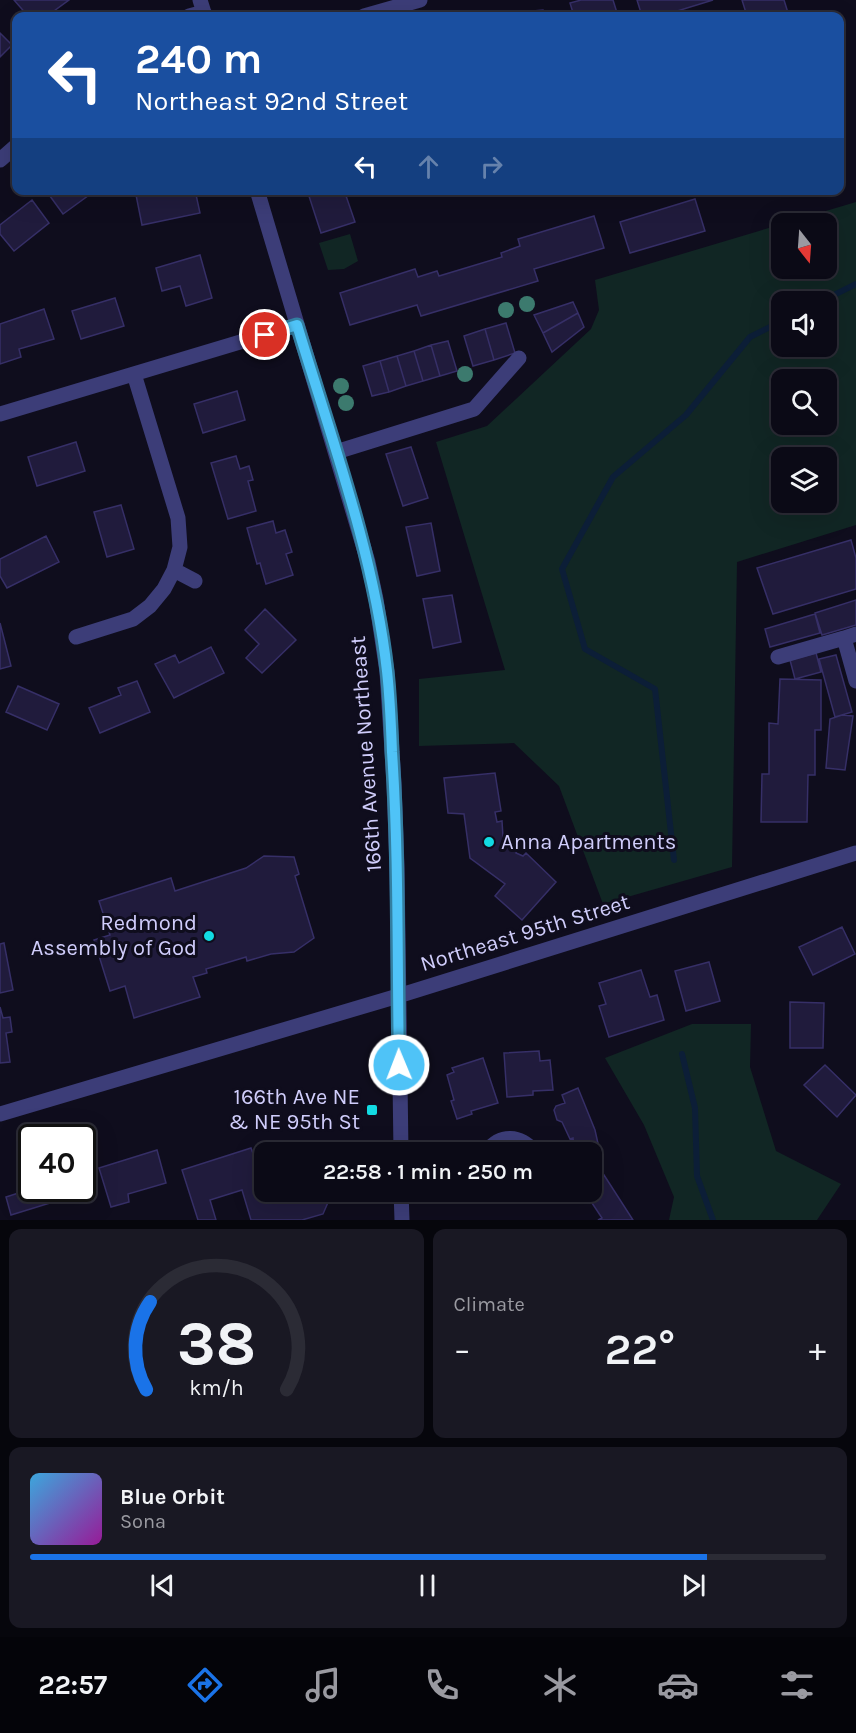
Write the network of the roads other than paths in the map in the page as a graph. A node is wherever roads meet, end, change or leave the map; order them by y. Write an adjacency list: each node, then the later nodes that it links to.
1 (420, 0): 2 (street)
2 (378, 12)
3 (12, 150): 4 (street)
4 (0, 160)
5 (258, 195): 6 (street, 166th Avenue Northeast)
6 (297, 325): 8 (street); 10 (street, 166th Avenue Northeast)
7 (519, 358): 10 (street)
8 (135, 374): 9 (street); 11 (street)
9 (0, 414)
10 (336, 452): 18 (street, 166th Avenue Northeast)
11 (174, 570): 12 (street); 14 (street)
12 (195, 581)
13 (850, 636): 15 (street); 16 (street)
14 (76, 637)
15 (778, 657)
16 (856, 681)
17 (856, 853): 18 (street, Northeast 95th Street)
18 (398, 996): 19 (street, Northeast 95th Street); 20 (street, 166th Avenue Northeast)
19 (0, 1114)
20 (401, 1142)
21 (498, 1142): 22 (street)
22 (524, 1142)
23 (401, 1202): 24 (street)
24 (402, 1220)

